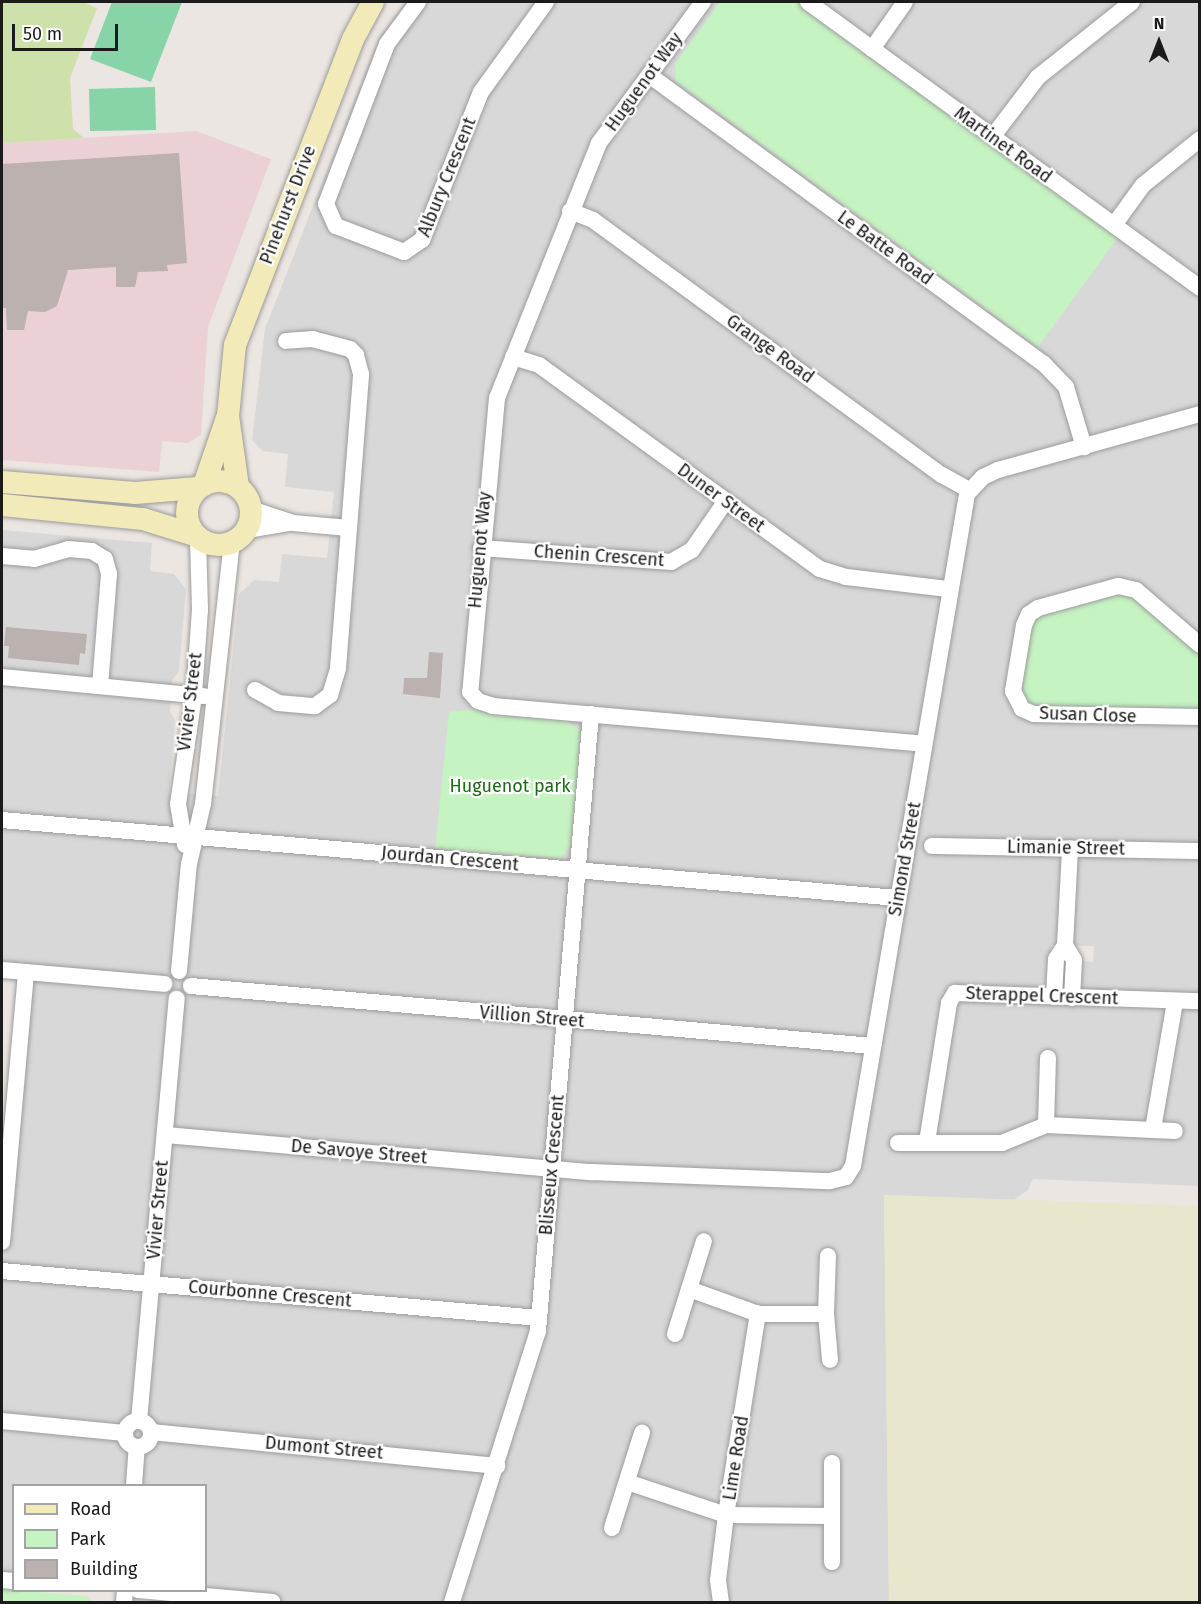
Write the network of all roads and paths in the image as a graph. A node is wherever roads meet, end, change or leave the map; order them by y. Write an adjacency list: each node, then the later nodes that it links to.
1 (372, 2): 18 (street, Pinehurst Drive)
2 (418, 2): 7 (street, Albury Crescent)
3 (703, 2): 9 (street, Huguenot Way)
4 (808, 2): 8 (street, Martinet Road)
5 (905, 2): 8 (street)
6 (1132, 2): 10 (street)
7 (541, 3)
8 (872, 49): 10 (street, Martinet Road)
9 (649, 75): 12 (street, Huguenot Way); 19 (street, Le Batte Road)
10 (993, 136): 13 (street, Martinet Road)
11 (1200, 139): 13 (street)
12 (570, 211): 16 (street, Huguenot Way); 23 (street, Grange Road)
13 (1114, 225): 14 (street, Martinet Road)
14 (1200, 288)
15 (286, 341): 27 (street)
16 (513, 357): 24 (street, Duner Street); 29 (street, Huguenot Way)
17 (1200, 414): 19 (street)
18 (228, 416): 21 (street, Pinehurst Drive); 22 (street, Pinehurst Drive)
19 (1084, 447): 23 (street)
20 (2, 482): 21 (street)
21 (201, 486): 22 (street); 28 (street)
22 (238, 487): 26 (street)
23 (969, 490): 31 (street, Simond Street)
24 (725, 502): 29 (street, Chenin Crescent); 31 (street, Duner Street)
25 (2, 505): 28 (street)
26 (243, 527): 27 (street); 28 (street); 37 (street, Vivier Street)
27 (349, 528): 35 (street)
28 (196, 537): 36 (street, Vivier Street)
29 (481, 548): 38 (street, Huguenot Way)
30 (2, 556): 34 (street)
31 (948, 589): 40 (street, Simond Street)
32 (1200, 645): 39 (street, Susan Close)
33 (2, 677): 34 (street)
34 (100, 686): 36 (street)
35 (255, 690)
36 (194, 695): 37 (street); 42 (street, Vivier Street)
37 (214, 697): 42 (street, Vivier Street)
38 (591, 714): 40 (street, Huguenot Way); 46 (street, Blisseux Crescent)
39 (1200, 717)
40 (924, 744): 47 (street, Simond Street)
41 (2, 820): 42 (street, Jourdan Crescent)
42 (190, 836): 46 (street, Jourdan Crescent); 50 (street, Vivier Street)
43 (932, 846): 44 (street, Limanie Street)
44 (1070, 848): 45 (street, Limanie Street); 48 (street)
45 (1200, 851)
46 (578, 870): 47 (street, Jourdan Crescent); 59 (street, Blisseux Crescent)
47 (898, 898): 60 (street, Simond Street)
48 (1065, 945): 54 (street); 55 (street)
49 (2, 970): 51 (street)
50 (179, 971): 52 (street); 53 (street)
51 (26, 972): 52 (street); 70 (street)
52 (164, 984): 56 (street)
53 (191, 986): 56 (street); 59 (street, Villion Street)
54 (1054, 997): 55 (street, Sterappel Crescent); 67 (street, Sterappel Crescent)
55 (1072, 998): 57 (street, Sterappel Crescent)
56 (177, 999): 65 (street, Vivier Street)
57 (1175, 1001): 58 (street, Sterappel Crescent); 63 (street)
58 (1200, 1001)
59 (565, 1020): 60 (street, Villion Street); 68 (street, Blisseux Crescent)
60 (873, 1046): 68 (street, Simond Street)
61 (1048, 1058): 62 (street)
62 (1046, 1125): 63 (street); 67 (street)
63 (1153, 1130): 64 (street)
64 (1175, 1131)
65 (165, 1135): 68 (street, De Savoye Street); 73 (street, Vivier Street)
66 (898, 1143): 67 (street)
67 (927, 1143)
68 (552, 1169): 77 (street, Blisseux Crescent)
69 (704, 1241): 74 (street)
70 (2, 1242)
71 (828, 1256): 76 (street)
72 (2, 1271): 73 (street, Courbonne Crescent)
73 (151, 1285): 77 (street, Courbonne Crescent); 81 (street, Vivier Street)
74 (689, 1289): 75 (street); 78 (street)
75 (758, 1314): 76 (street); 89 (street, Lime Road)
76 (826, 1314): 79 (street)
77 (539, 1318): 86 (street, Blisseux Crescent)
78 (675, 1334)
79 (830, 1360)
80 (2, 1421): 82 (street)
81 (145, 1427): 82 (street); 84 (street); 86 (street, Dumont Street)
82 (124, 1432): 84 (street)
83 (642, 1433): 87 (street)
84 (137, 1448): 88 (street)
85 (832, 1463): 90 (street)
86 (496, 1466): 95 (street, Blisseux Crescent)
87 (627, 1482): 89 (street); 91 (street)
88 (134, 1484)
89 (726, 1515): 90 (street); 96 (street, Lime Road)
90 (832, 1516): 92 (street)
91 (612, 1528)
92 (832, 1562)
93 (160, 1592): 94 (street)
94 (272, 1602)
95 (452, 1602)
96 (720, 1602)

